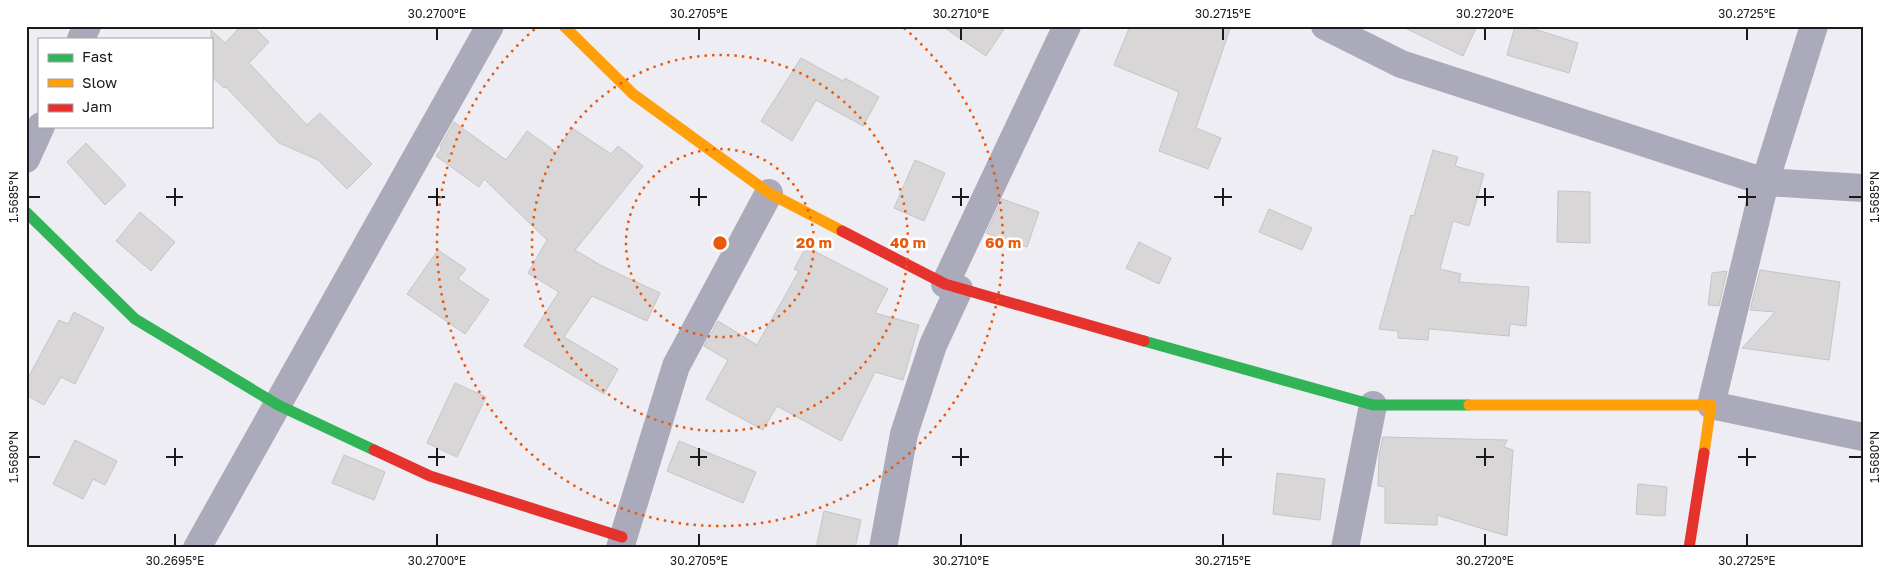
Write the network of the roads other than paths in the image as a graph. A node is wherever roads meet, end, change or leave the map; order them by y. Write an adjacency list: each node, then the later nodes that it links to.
1 (87, 26): 7 (street)
2 (490, 26): 15 (street)
3 (564, 26): 12 (street)
4 (1067, 26): 14 (street)
5 (1324, 26): 10 (street)
6 (1814, 26): 10 (street)
7 (81, 38)
8 (40, 128): 9 (street)
9 (26, 159)
10 (1765, 182): 11 (street); 17 (street)
11 (1863, 188)
12 (769, 193): 14 (street); 19 (street)
13 (26, 212): 15 (street)
14 (952, 287): 16 (street); 21 (street)
15 (278, 405): 19 (street); 20 (street)
16 (1373, 405): 17 (street); 22 (street)
17 (1711, 405): 18 (street); 23 (street)
18 (1863, 437)
19 (621, 543)
20 (197, 548)
21 (883, 548)
22 (1345, 548)
23 (1689, 548)

